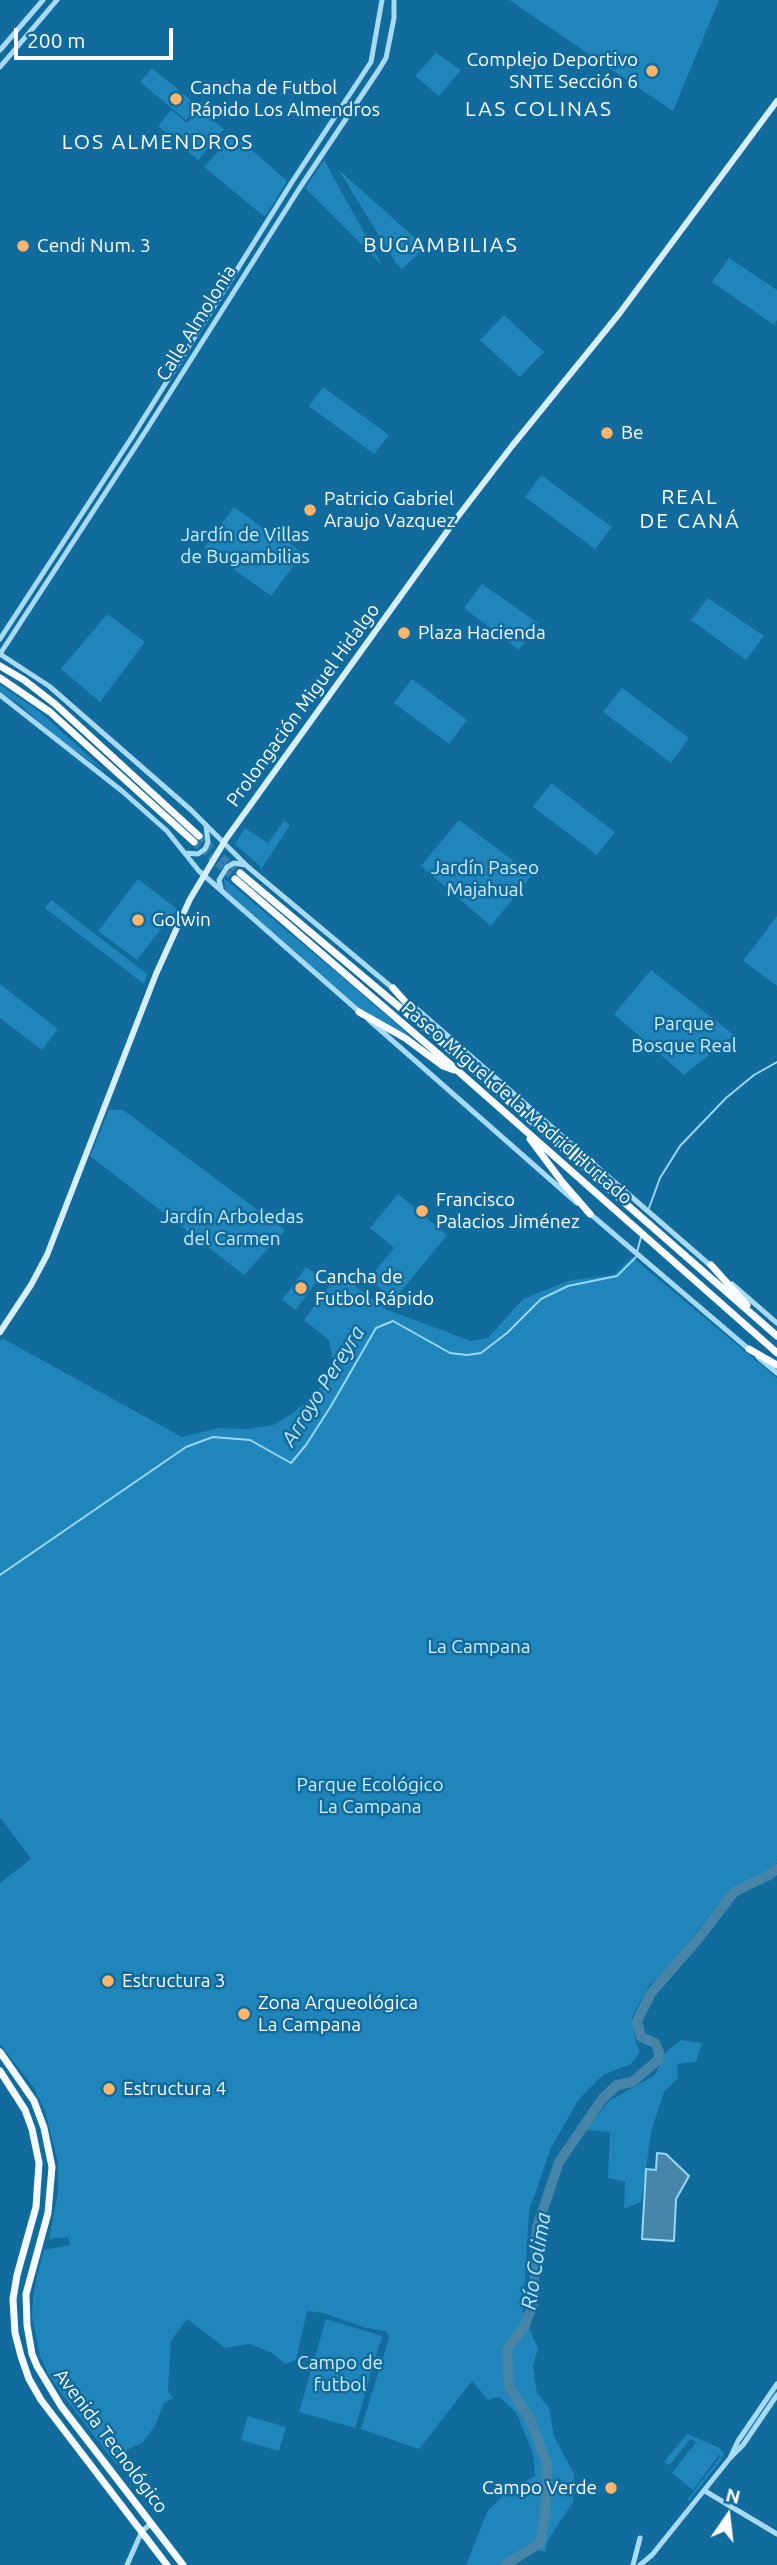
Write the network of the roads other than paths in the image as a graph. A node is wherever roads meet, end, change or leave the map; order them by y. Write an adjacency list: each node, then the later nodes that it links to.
1 (43, 0): 5 (street)
2 (57, 0): 6 (street)
3 (382, 0): 8 (street, Calle Almolonia)
4 (394, 0): 9 (street, Calle Almolonia)
5 (0, 50)
6 (0, 67)
7 (777, 101): 14 (main road, Prolongación Miguel Hidalgo)
8 (0, 639)
9 (0, 654): 13 (street)
10 (0, 667): 11 (highway)
11 (0, 678)
12 (0, 695): 15 (street)
13 (205, 824): 14 (street); 15 (street)
14 (223, 843): 16 (street); 17 (main road, Prolongación Miguel Hidalgo)
15 (185, 853): 17 (street)
16 (247, 867): 18 (street); 19 (street)
17 (204, 875): 18 (street); 29 (main road, Prolongación Miguel Hidalgo)
18 (222, 891): 20 (street)
19 (393, 988): 21 (highway); 25 (street)
20 (359, 1012): 22 (highway); 26 (street)
21 (441, 1042): 22 (highway, Paseo Miguel de la Madrid Hurtado); 24 (highway, Paseo Miguel de la Madrid Hurtado)
22 (458, 1071): 23 (highway, Paseo Miguel de la Madrid Hurtado)
23 (519, 1124): 26 (highway); 32 (highway, Paseo Miguel de la Madrid Hurtado)
24 (534, 1125): 25 (highway); 30 (highway, Paseo Miguel de la Madrid Hurtado)
25 (591, 1162): 27 (street)
26 (590, 1214): 31 (street)
27 (710, 1265): 28 (street); 30 (highway)
28 (777, 1323)
29 (0, 1332)
30 (776, 1335)
31 (749, 1349): 33 (highway); 34 (street)
32 (777, 1353)
33 (777, 1365)
34 (777, 1373)
35 (0, 2052): 41 (main road, Avenida Tecnológico)
36 (0, 2071): 42 (main road, Avenida Tecnológico)
37 (777, 2384): 39 (street)
38 (777, 2395): 39 (street)
39 (752, 2426): 40 (street)
40 (705, 2491): 43 (street); 49 (street)
41 (152, 2523): 42 (street); 47 (main road, Avenida Tecnológico)
42 (142, 2531): 45 (street); 46 (main road, Avenida Tecnológico)
43 (777, 2534)
44 (640, 2538): 48 (street)
45 (127, 2565)
46 (167, 2565)
47 (183, 2565)
48 (633, 2565)
49 (640, 2565)

